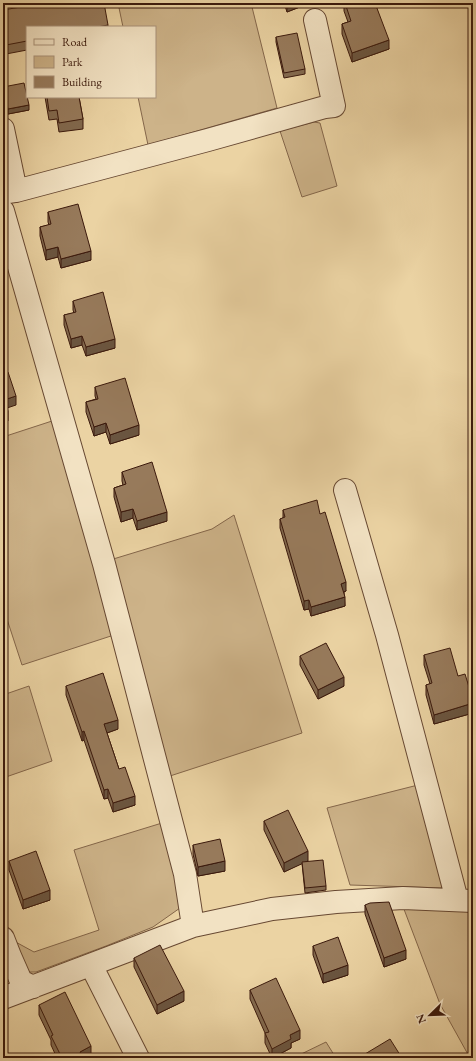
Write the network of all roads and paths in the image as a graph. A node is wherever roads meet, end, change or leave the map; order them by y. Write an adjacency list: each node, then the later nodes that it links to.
1 (315, 20): 3 (street)
2 (3, 129): 3 (street)
3 (9, 192)
4 (3, 211): 7 (street)
5 (345, 490): 6 (street)
6 (465, 900): 7 (street)
7 (193, 926): 9 (street)
8 (3, 938): 10 (street)
9 (90, 965): 10 (street); 12 (street)
10 (34, 987): 11 (street)
11 (3, 998)
12 (138, 1058)

